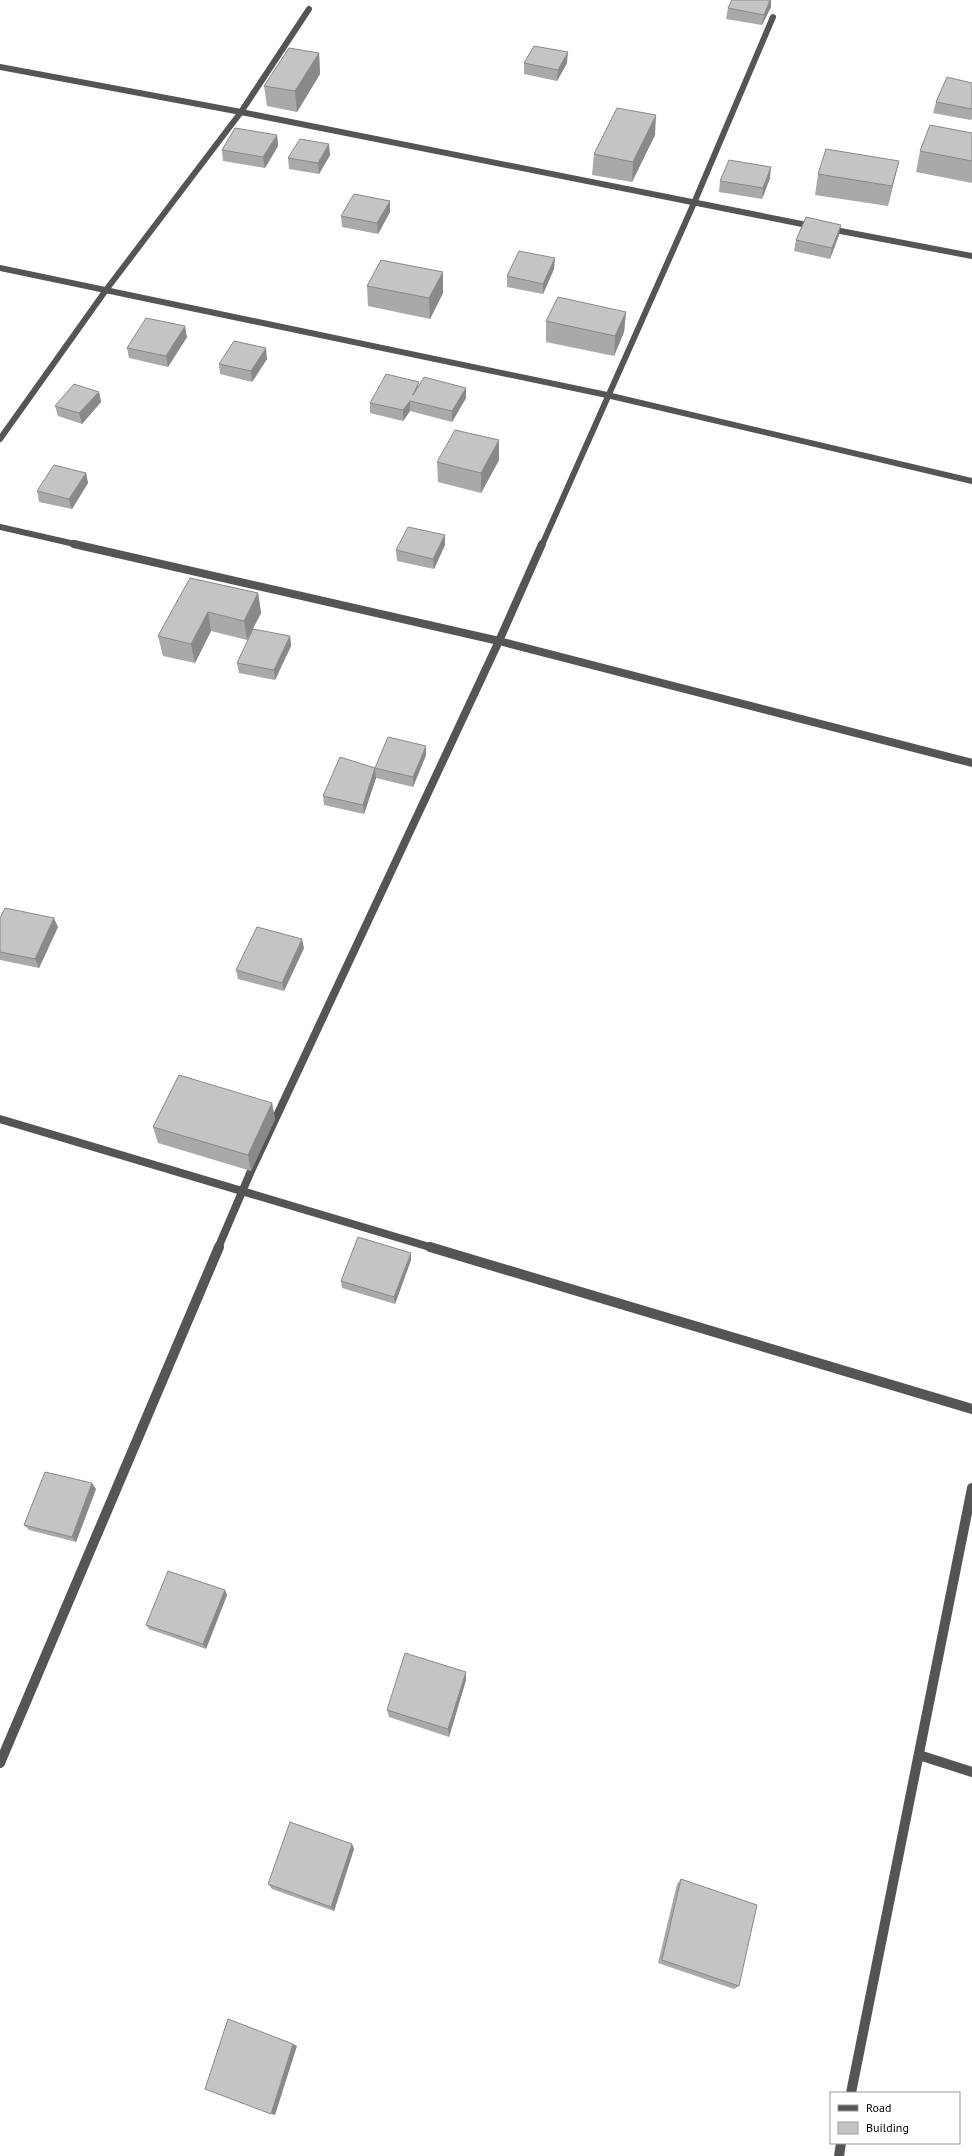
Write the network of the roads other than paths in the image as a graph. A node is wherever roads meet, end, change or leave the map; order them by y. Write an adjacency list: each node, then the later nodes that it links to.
1 (309, 9): 4 (street)
2 (773, 17): 5 (street)
3 (0, 67): 4 (street)
4 (241, 112): 5 (street); 10 (street)
5 (694, 203): 6 (street); 11 (street)
6 (818, 227)
7 (826, 228): 8 (street)
8 (972, 256)
9 (0, 268): 10 (street)
10 (106, 290): 11 (street); 12 (street)
11 (607, 395): 13 (street); 15 (street)
12 (0, 439)
13 (972, 481)
14 (0, 527): 15 (street)
15 (499, 641): 16 (street); 18 (street)
16 (972, 763)
17 (0, 1119): 18 (street)
18 (243, 1191): 19 (street); 22 (street)
19 (972, 1409)
20 (972, 1488): 21 (street)
21 (919, 1755): 23 (street); 24 (street)
22 (0, 1762)
23 (972, 1772)
24 (851, 2092)
25 (841, 2144): 26 (street)
26 (839, 2156)

